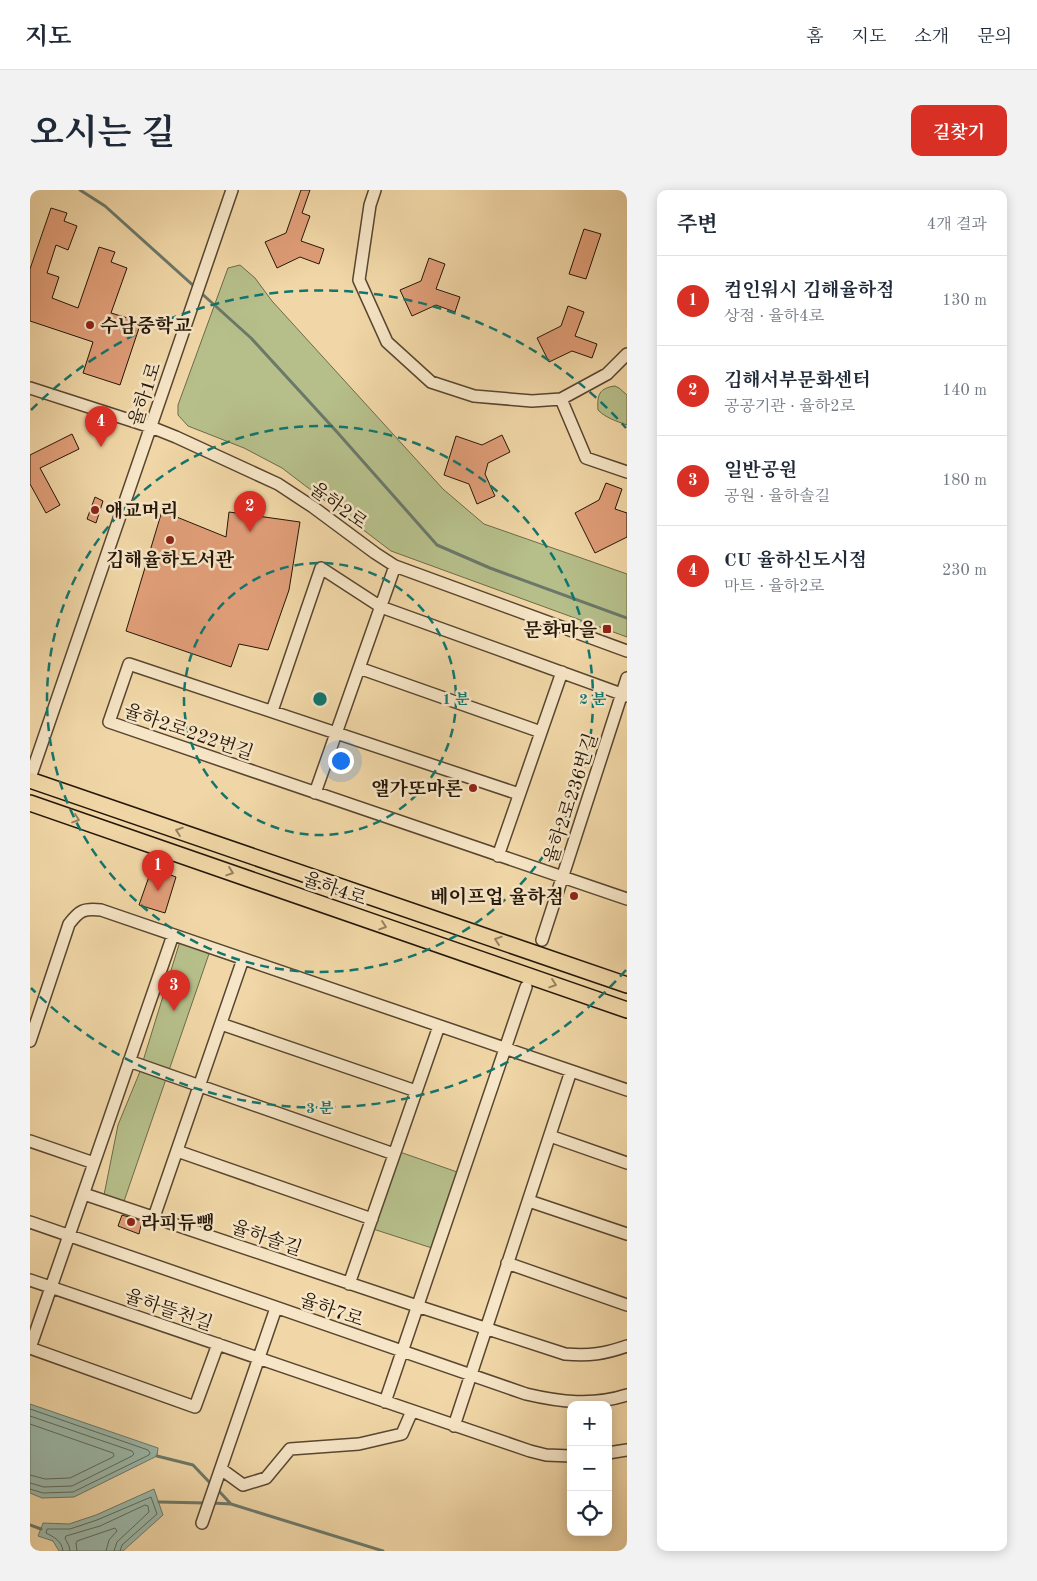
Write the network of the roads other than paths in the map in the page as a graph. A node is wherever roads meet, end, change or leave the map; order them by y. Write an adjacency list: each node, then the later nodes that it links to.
1 (232, 190): 6 (street, 율하1로)
2 (375, 190): 5 (street)
3 (627, 354): 5 (street)
4 (30, 388): 6 (street, 율하2로)
5 (561, 399): 7 (street)
6 (151, 427): 8 (street, 율하2로); 18 (street, 율하1로)
7 (627, 472)
8 (395, 566): 9 (street); 10 (street, 율하2로)
9 (381, 607): 11 (street); 12 (street); 15 (street)
10 (627, 651)
11 (359, 668): 16 (street); 17 (street)
12 (562, 672): 14 (street); 16 (street)
13 (627, 678): 14 (street, 율하2로236번길)
14 (625, 695): 23 (street, 율하2로236번길)
15 (272, 711): 17 (street, 율하2로222번길); 19 (street, 율하2로222번길)
16 (541, 732): 20 (street)
17 (336, 733): 19 (street); 20 (street, 율하2로222번길)
18 (30, 779): 28 (main road, 율하4로, one-way to 18)
19 (315, 793): 22 (street, 율하2로222번길)
20 (519, 794): 22 (street)
21 (30, 803): 30 (main road, 율하4로, one-way to 30)
22 (498, 856): 23 (street, 율하2로222번길)
23 (563, 878): 24 (street, 율하2로236번길); 26 (street)
24 (627, 899)
25 (173, 935): 27 (street); 31 (street); 36 (street)
26 (542, 940)
27 (243, 959): 32 (street); 33 (street)
28 (627, 984)
29 (526, 987): 35 (street)
30 (627, 1010)
31 (34, 1014): 34 (street)
32 (221, 1024): 38 (street); 39 (street)
33 (439, 1026): 35 (street); 39 (street)
34 (30, 1041)
35 (505, 1048): 37 (street); 59 (street)
36 (129, 1061): 38 (street); 46 (street)
37 (571, 1071): 40 (street); 41 (street)
38 (200, 1086): 43 (street); 44 (street)
39 (416, 1090): 44 (street)
40 (627, 1090)
41 (550, 1136): 45 (street); 48 (street)
42 (30, 1141): 46 (street)
43 (177, 1151): 49 (street); 50 (street)
44 (394, 1154): 50 (street)
45 (627, 1163)
46 (94, 1164): 47 (street)
47 (84, 1194): 49 (street, 율하솔길); 53 (street)
48 (529, 1201): 52 (street); 54 (street)
49 (154, 1217): 56 (street, 율하솔길)
50 (372, 1219): 56 (street)
51 (30, 1222): 53 (street, 율하7로)
52 (627, 1234)
53 (69, 1235): 57 (street); 60 (street, 율하7로)
54 (508, 1263): 58 (street); 61 (street)
55 (30, 1280): 57 (street, 율하뜰천길)
56 (349, 1284): 59 (street, 율하솔길)
57 (51, 1287): 62 (street, 율하뜰천길); 64 (street)
58 (627, 1305)
59 (417, 1306): 61 (street, 율하솔길); 65 (street)
60 (276, 1308): 65 (street, 율하7로); 66 (street)
61 (486, 1329): 63 (street, 율하솔길); 67 (street)
62 (218, 1344): 64 (street, 율하뜰천길); 66 (street)
63 (627, 1346)
64 (30, 1348)
65 (402, 1351): 67 (street, 율하7로); 71 (street)
66 (259, 1358): 71 (street); 77 (street)
67 (471, 1375): 69 (street, 율하7로); 73 (street)
68 (627, 1395): 70 (street, 율하7로)
69 (567, 1401)
70 (605, 1401)
71 (385, 1402): 72 (street)
72 (412, 1411): 73 (street); 77 (street)
73 (454, 1426): 76 (street)
74 (627, 1450): 75 (street)
75 (612, 1452)
76 (567, 1456)
77 (221, 1469): 78 (street)
78 (202, 1523)

